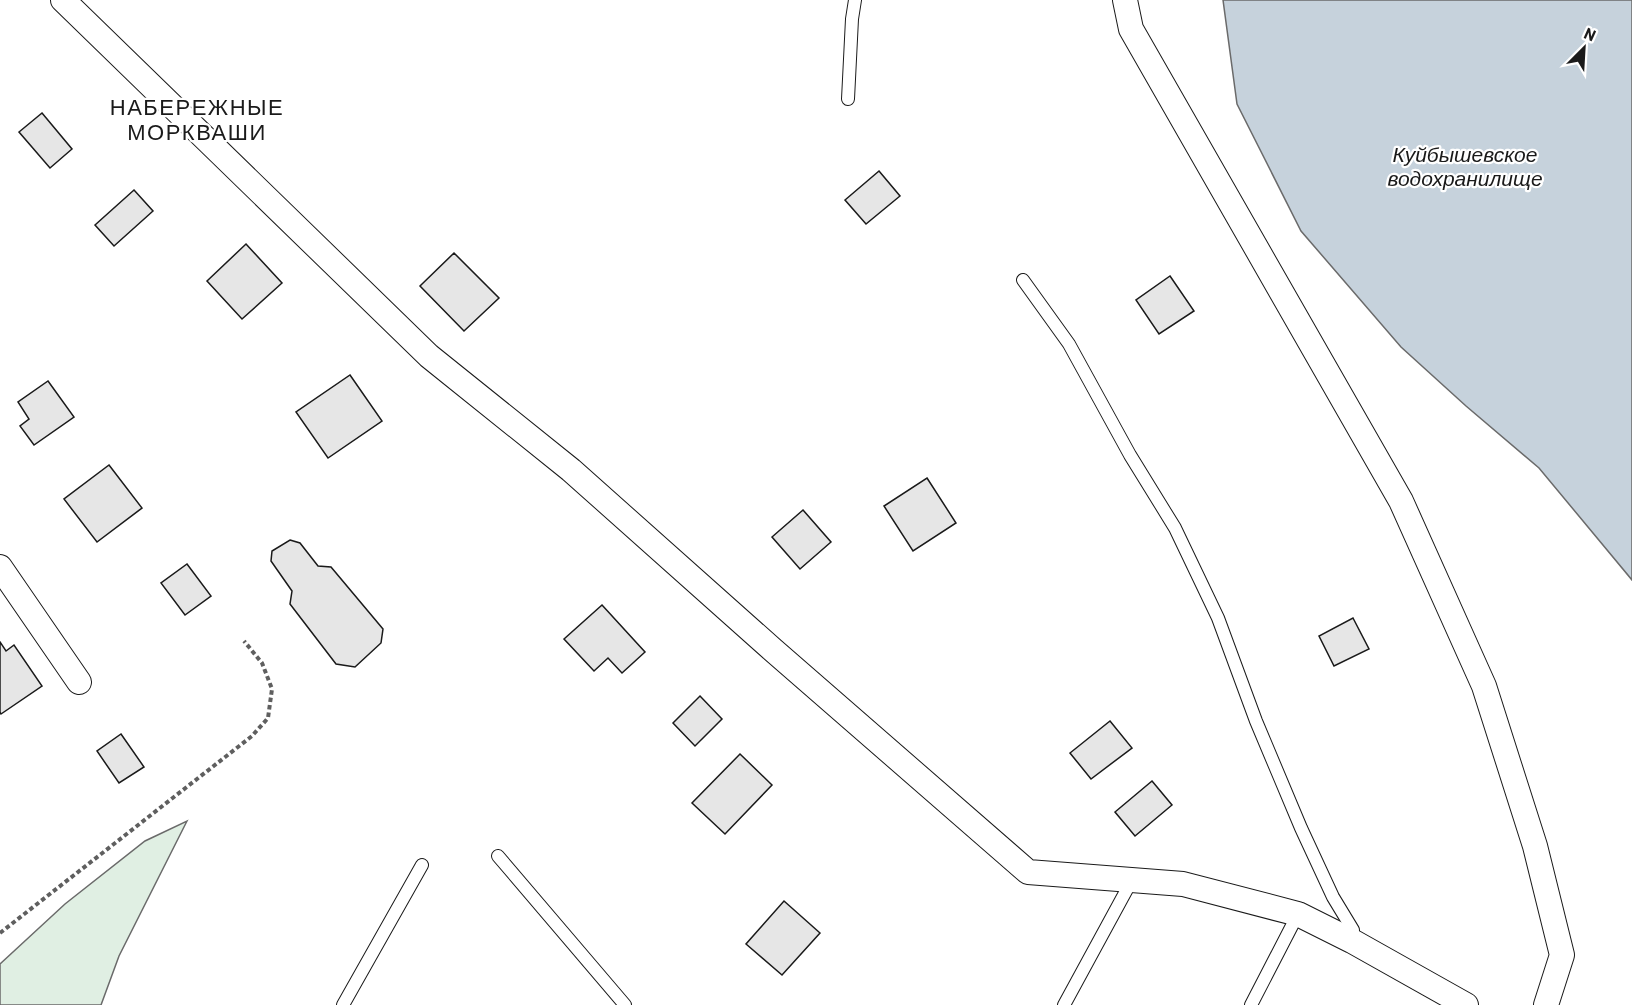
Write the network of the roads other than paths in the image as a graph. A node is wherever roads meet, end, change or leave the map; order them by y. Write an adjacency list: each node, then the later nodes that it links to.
1 (63, 0): 10 (street)
2 (855, 0): 4 (lane)
3 (1125, 0): 18 (street)
4 (848, 99)
5 (1023, 280): 12 (lane)
6 (0, 567): 7 (street)
7 (79, 682)
8 (498, 856): 14 (lane)
9 (422, 865): 13 (lane)
10 (1131, 880): 11 (street); 15 (lane)
11 (1298, 914): 12 (street); 16 (lane)
12 (1352, 941): 17 (street)
13 (343, 1005)
14 (624, 1005)
15 (1064, 1005)
16 (1251, 1005)
17 (1466, 1005)
18 (1546, 1005)

